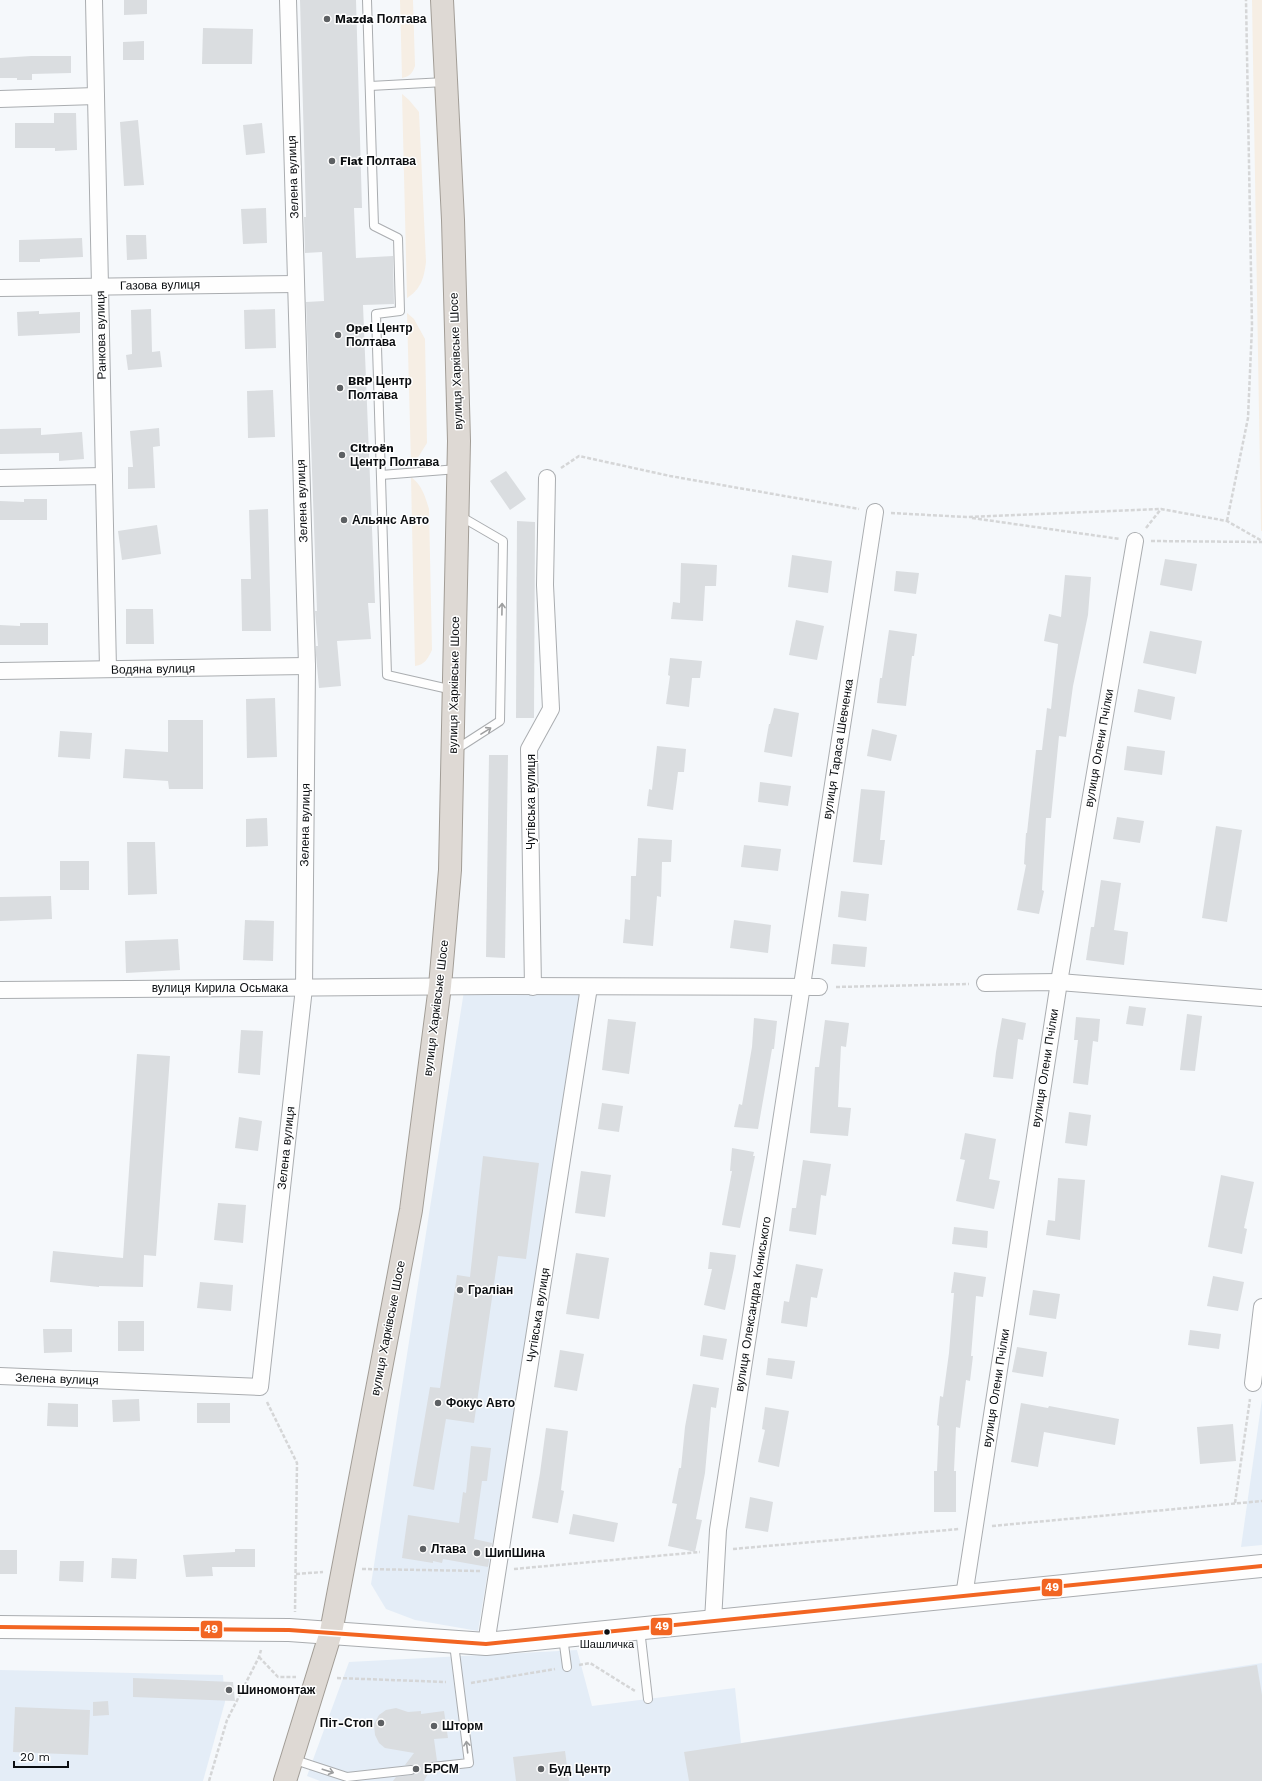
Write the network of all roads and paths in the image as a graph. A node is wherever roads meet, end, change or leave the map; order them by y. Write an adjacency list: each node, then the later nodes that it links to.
1 (94, 0): 9 (street, Ранкова вулиця)
2 (288, 0): 12 (street, Зелена вулиця)
3 (367, 0): 8 (lane)
4 (442, 0): 7 (highway, вулиця Харківське Шосе)
5 (454, 0): 11 (highway, вулиця Харківське Шосе)
6 (1246, 0): 24 (path)
7 (446, 82): 8 (lane); 11 (highway, вулиця Харківське Шосе)
8 (370, 86): 16 (lane)
9 (96, 96): 10 (street); 13 (street, Ранкова вулиця)
10 (0, 98)
11 (453, 220): 15 (highway, вулиця Харківське Шосе)
12 (296, 284): 13 (street, Газова вулиця); 27 (street, Зелена вулиця)
13 (100, 286): 14 (street, Газова вулиця); 17 (street, Ранкова вулиця)
14 (0, 288)
15 (458, 469): 16 (lane); 22 (highway, вулиця Харківське Шосе)
16 (381, 475): 30 (lane)
17 (104, 476): 18 (street); 28 (street, Ранкова вулиця)
18 (0, 478)
19 (547, 478): 21 (path); 35 (street, Чутівська вулиця)
20 (1161, 509): 23 (path); 24 (path); 25 (path)
21 (875, 512): 23 (path); 37 (street, вулиця Тараса Шевченка)
22 (457, 514): 30 (highway, вулиця Харківське Шосе); 31 (lane, one-way to 22)
23 (966, 517): 25 (path)
24 (1227, 521): 26 (path)
25 (1135, 541): 26 (path); 32 (street, вулиця Олени Пчілки)
26 (1262, 542)
27 (307, 666): 28 (street, Водяна вулиця); 39 (street, Зелена вулиця)
28 (108, 669): 29 (street, Водяна вулиця)
29 (0, 671)
30 (454, 690): 31 (highway, вулиця Харківське Шосе)
31 (453, 752): 34 (highway, вулиця Харківське Шосе)
32 (1059, 982): 33 (street); 41 (street); 48 (street, вулиця Олени Пчілки)
33 (985, 983): 38 (path)
34 (440, 986): 35 (street, вулиця Кирила Осьмака); 39 (street, вулиця Кирила Осьмака); 58 (highway, вулиця Харківське Шосе)
35 (533, 987): 36 (street, вулиця Кирила Осьмака)
36 (589, 987): 37 (street, вулиця Кирила Осьмака); 52 (street, Чутівська вулиця)
37 (802, 987): 38 (street, вулиця Кирила Осьмака); 49 (street, вулиця Олександра Кониського)
38 (819, 987)
39 (304, 988): 40 (street, вулиця Кирила Осьмака); 45 (street, Зелена вулиця)
40 (0, 990)
41 (1262, 998)
42 (1262, 1307): 44 (street)
43 (0, 1376): 45 (street, Зелена вулиця)
44 (1252, 1383): 47 (path)
45 (260, 1387): 54 (path)
46 (1262, 1501): 47 (path)
47 (1235, 1504): 48 (path)
48 (975, 1527): 49 (path); 53 (street, вулиця Олени Пчілки)
49 (717, 1551): 52 (path); 55 (street, вулиця Олександра Кониського)
50 (1262, 1566): 53 (main road)
51 (368, 1568): 52 (path)
52 (498, 1571): 61 (street, Чутівська вулиця)
53 (964, 1596): 55 (main road)
54 (295, 1612)
55 (713, 1621): 57 (main road)
56 (0, 1626): 58 (main road)
57 (640, 1628): 59 (main road); 64 (lane)
58 (330, 1632): 60 (main road); 65 (highway, вулиця Харківське Шосе)
59 (563, 1636): 61 (main road); 63 (lane)
60 (454, 1641): 61 (main road); 66 (lane, one-way to 60)
61 (486, 1644)
62 (259, 1658): 68 (path)
63 (567, 1667): 64 (path)
64 (648, 1699)
65 (291, 1759): 67 (lane, one-way to 67); 69 (highway, вулиця Харківське Шосе)
66 (432, 1767)
67 (411, 1770)
68 (209, 1781)
69 (285, 1781)

